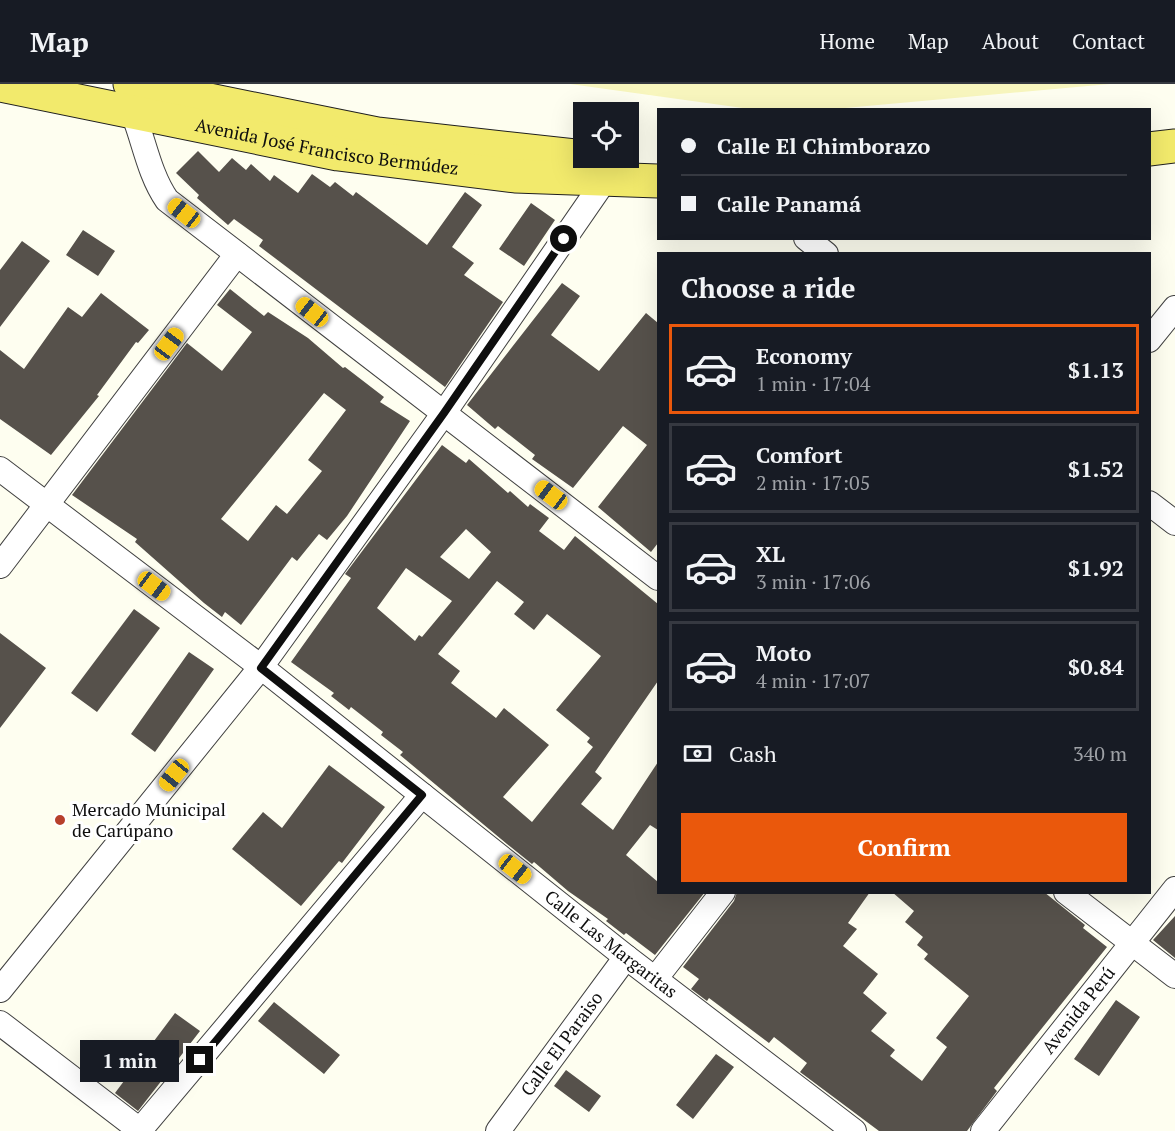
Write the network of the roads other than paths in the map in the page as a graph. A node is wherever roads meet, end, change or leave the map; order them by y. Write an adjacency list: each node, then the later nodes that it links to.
1 (0, 85): 2 (main road, Avenida José Francisco Bermúdez)
2 (128, 93): 5 (main road, Avenida José Francisco Bermúdez); 15 (street)
3 (1175, 146): 4 (main road)
4 (1151, 149)
5 (573, 159)
6 (657, 159): 7 (main road, Avenida José Francisco Bermúdez)
7 (639, 160)
8 (600, 168): 18 (street)
9 (618, 168): 12 (main road, Avenida José Francisco Bermúdez)
10 (1175, 168): 11 (main road)
11 (1151, 171)
12 (657, 181)
13 (808, 240): 14 (street)
14 (824, 252)
15 (237, 254): 18 (street); 20 (street)
16 (1175, 308): 17 (street)
17 (1151, 338)
18 (444, 413): 24 (street); 25 (street)
19 (0, 469): 20 (street, Calle Las Margaritas)
20 (47, 505): 23 (street); 25 (street, Calle Las Margaritas)
21 (1151, 505): 22 (street)
22 (1175, 523)
23 (0, 566)
24 (657, 577)
25 (261, 668): 26 (street, Calle Las Margaritas); 34 (street)
26 (422, 795): 31 (street, Calle Las Margaritas); 36 (street)
27 (1175, 889): 30 (street, Avenida Perú)
28 (721, 894): 33 (street)
29 (1069, 894): 30 (street)
30 (1131, 943): 32 (street); 39 (street, Avenida Perú)
31 (626, 957): 33 (street, Calle Las Margaritas); 37 (street, Calle El Paraiso)
32 (1175, 976)
33 (655, 979): 38 (street, Calle Las Margaritas)
34 (0, 990)
35 (0, 1023): 36 (street)
36 (141, 1131)
37 (498, 1131)
38 (854, 1131)
39 (983, 1131)

